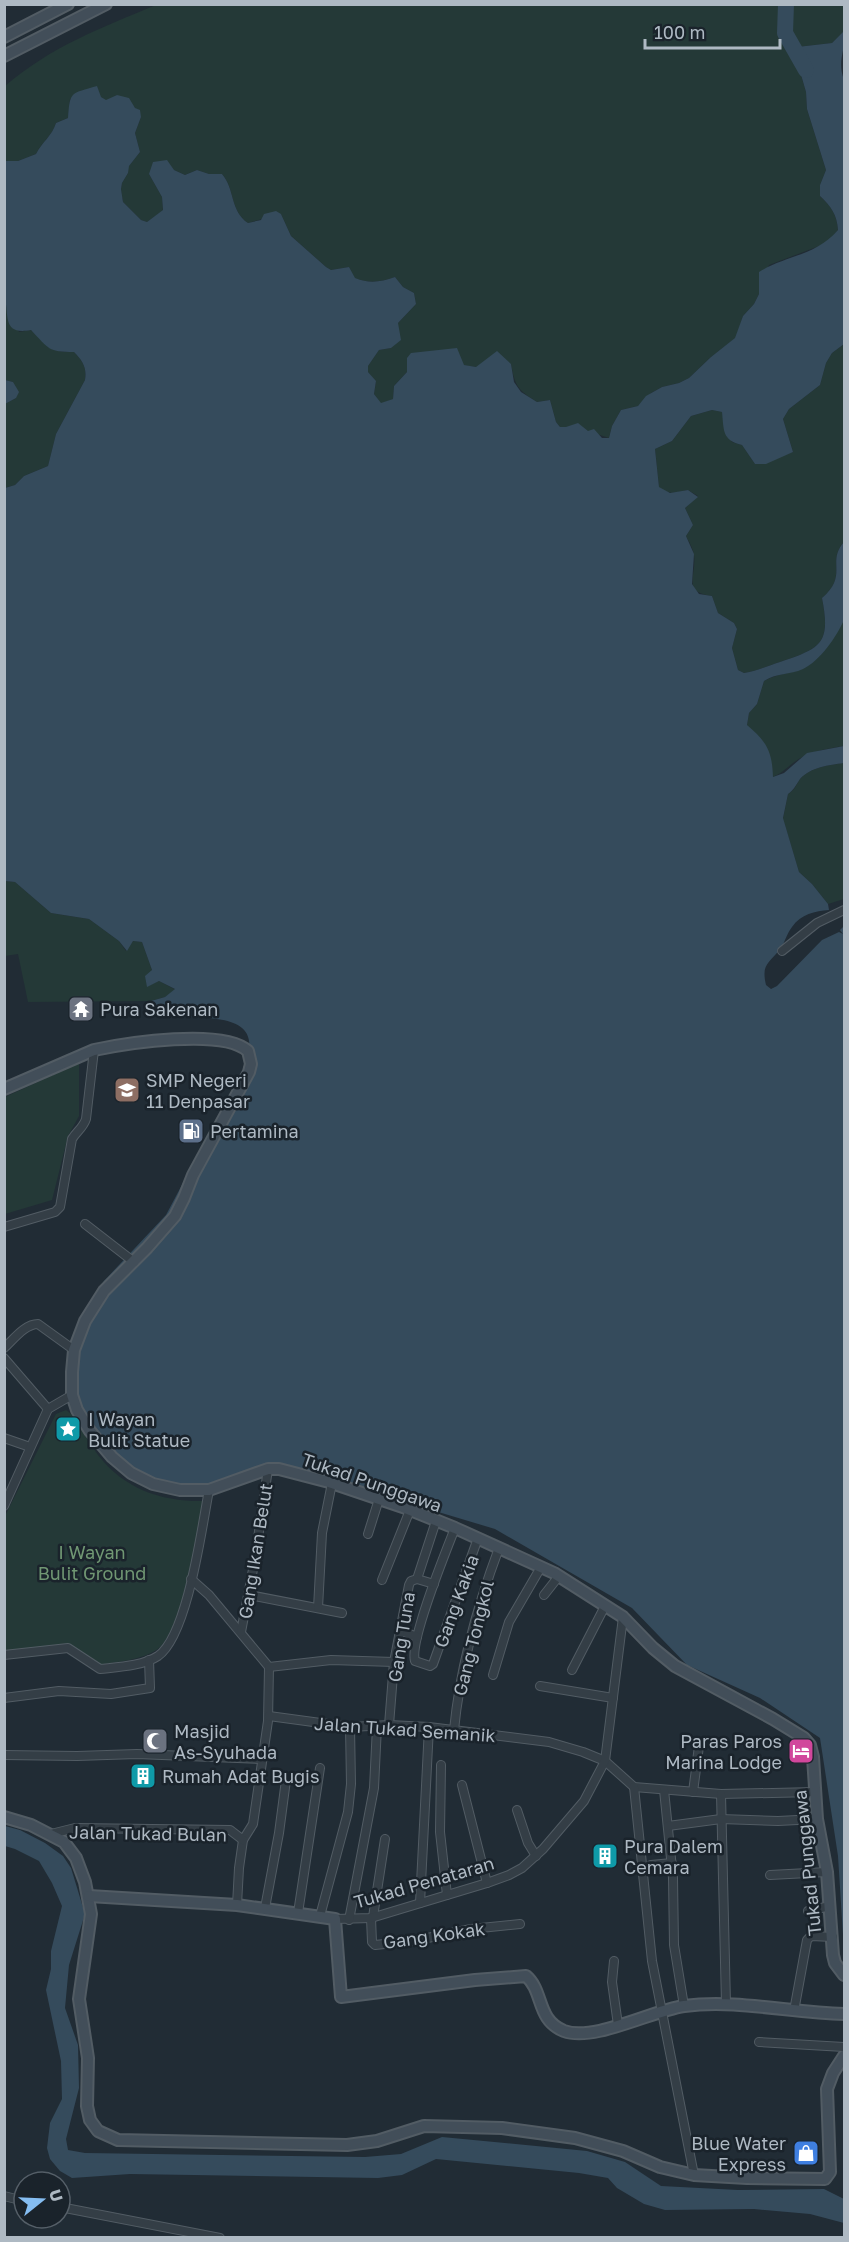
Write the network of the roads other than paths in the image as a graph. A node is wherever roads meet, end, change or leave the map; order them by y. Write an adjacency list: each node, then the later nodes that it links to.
1 (68, 4): 3 (street)
2 (106, 4): 4 (street)
3 (4, 37)
4 (4, 56)
5 (844, 910): 6 (street)
6 (782, 951)
7 (94, 1050): 8 (street, Tukad Punggawa); 10 (street); 11 (street, Tukad Punggawa)
8 (4, 1089)
9 (85, 1224): 11 (street)
10 (4, 1227)
11 (134, 1262): 13 (street, Tukad Punggawa)
12 (4, 1348): 13 (street)
13 (74, 1350): 15 (street, Tukad Punggawa)
14 (4, 1358): 16 (street)
15 (72, 1395): 16 (street); 21 (street, Tukad Punggawa)
16 (48, 1409): 18 (street)
17 (4, 1438): 18 (street)
18 (30, 1447): 23 (street)
19 (268, 1469): 20 (street, Tukad Punggawa); 21 (street, Tukad Punggawa); 36 (street, Gang Ikan Belut)
20 (332, 1483): 22 (street, Tukad Punggawa); 39 (street)
21 (209, 1490): 32 (street)
22 (379, 1498): 24 (street, Tukad Punggawa); 27 (street)
23 (4, 1506)
24 (410, 1510): 25 (street, Tukad Punggawa); 34 (street)
25 (436, 1521): 26 (street, Tukad Punggawa); 33 (street, Gang Tuna)
26 (454, 1528): 28 (street, Tukad Punggawa); 35 (street)
27 (368, 1534)
28 (478, 1538): 29 (street, Tukad Punggawa); 44 (street, Gang Kakia)
29 (499, 1548): 30 (street, Tukad Punggawa); 59 (street, Gang Tongkol)
30 (541, 1567): 38 (street, Tukad Punggawa); 50 (street)
31 (559, 1576): 37 (street)
32 (192, 1579): 43 (street); 46 (street)
33 (417, 1579): 35 (street); 42 (street, Gang Tuna)
34 (382, 1580)
35 (434, 1584): 44 (street)
36 (249, 1595): 39 (street); 43 (street, Gang Ikan Belut)
37 (544, 1595)
38 (605, 1606): 41 (street, Tukad Punggawa); 49 (street)
39 (318, 1608): 40 (street)
40 (342, 1613)
41 (623, 1617): 53 (street, Tukad Penataran); 71 (street, Tukad Punggawa)
42 (399, 1630): 44 (street); 47 (street, Gang Tuna)
43 (241, 1632): 48 (street)
44 (417, 1637)
45 (4, 1655): 46 (street)
46 (150, 1660): 52 (street)
47 (394, 1662): 48 (street); 55 (street, Gang Tuna)
48 (269, 1667): 54 (street)
49 (572, 1670)
50 (493, 1675)
51 (540, 1686): 53 (street)
52 (4, 1698)
53 (613, 1698): 63 (street, Tukad Penataran)
54 (269, 1716): 57 (street, Jalan Tukad Semanik); 62 (street)
55 (389, 1725): 56 (street, Jalan Tukad Semanik); 58 (street, Jalan Tukad Semanik)
56 (377, 1726): 57 (street, Jalan Tukad Semanik); 98 (street)
57 (350, 1727): 95 (street)
58 (429, 1727): 59 (street, Jalan Tukad Semanik); 89 (street)
59 (454, 1730): 63 (street, Jalan Tukad Semanik)
60 (699, 1746): 70 (street)
61 (4, 1755): 62 (street)
62 (262, 1759): 80 (street, Jalan Tukad Bulan)
63 (605, 1761): 68 (street, Jalan Tukad Semanik); 81 (street, Tukad Penataran)
64 (441, 1765): 87 (street)
65 (320, 1768): 94 (street)
66 (286, 1780): 92 (street)
67 (462, 1785): 86 (street)
68 (634, 1786): 69 (street); 106 (street)
69 (664, 1790): 70 (street); 77 (street)
70 (693, 1792): 72 (street)
71 (815, 1792): 72 (street); 76 (street, Tukad Punggawa)
72 (721, 1794): 75 (street)
73 (517, 1810): 81 (street)
74 (4, 1817): 78 (street)
75 (722, 1819): 76 (street); 77 (street); 103 (street)
76 (817, 1819): 84 (street, Tukad Punggawa)
77 (668, 1826): 82 (street)
78 (51, 1834): 80 (street, Jalan Tukad Bulan); 88 (street)
79 (385, 1839): 96 (street)
80 (243, 1840): 90 (street, Jalan Tukad Bulan)
81 (536, 1856): 86 (street, Tukad Penataran)
82 (672, 1863): 83 (street); 104 (street)
83 (651, 1865)
84 (827, 1872): 85 (street); 91 (street, Tukad Punggawa)
85 (770, 1875)
86 (487, 1883): 87 (street, Tukad Penataran)
87 (447, 1895): 89 (street, Tukad Penataran)
88 (89, 1896): 90 (street, Tukad Penataran); 112 (street)
89 (420, 1903): 96 (street, Tukad Penataran)
90 (237, 1905): 92 (street, Tukad Penataran)
91 (830, 1906): 93 (street); 100 (street, Tukad Punggawa)
92 (265, 1908): 94 (street, Tukad Penataran)
93 (808, 1911)
94 (298, 1913): 95 (street, Tukad Penataran)
95 (320, 1916): 97 (street, Tukad Penataran)
96 (372, 1918): 98 (street, Tukad Penataran); 99 (street, Gang Kokak)
97 (335, 1919): 98 (street, Tukad Penataran); 108 (street)
98 (349, 1920)
99 (520, 1924)
100 (833, 1936): 102 (street, Tukad Punggawa); 105 (street)
101 (614, 1961): 108 (street)
102 (844, 1975)
103 (726, 2004): 104 (street); 105 (street)
104 (684, 2006): 106 (street)
105 (794, 2011): 107 (street)
106 (661, 2012): 108 (street); 112 (street)
107 (844, 2014)
108 (618, 2025)
109 (759, 2042): 110 (street)
110 (844, 2047)
111 (844, 2056): 112 (street)
112 (694, 2175)
113 (72, 2209): 114 (street)
114 (220, 2238)

